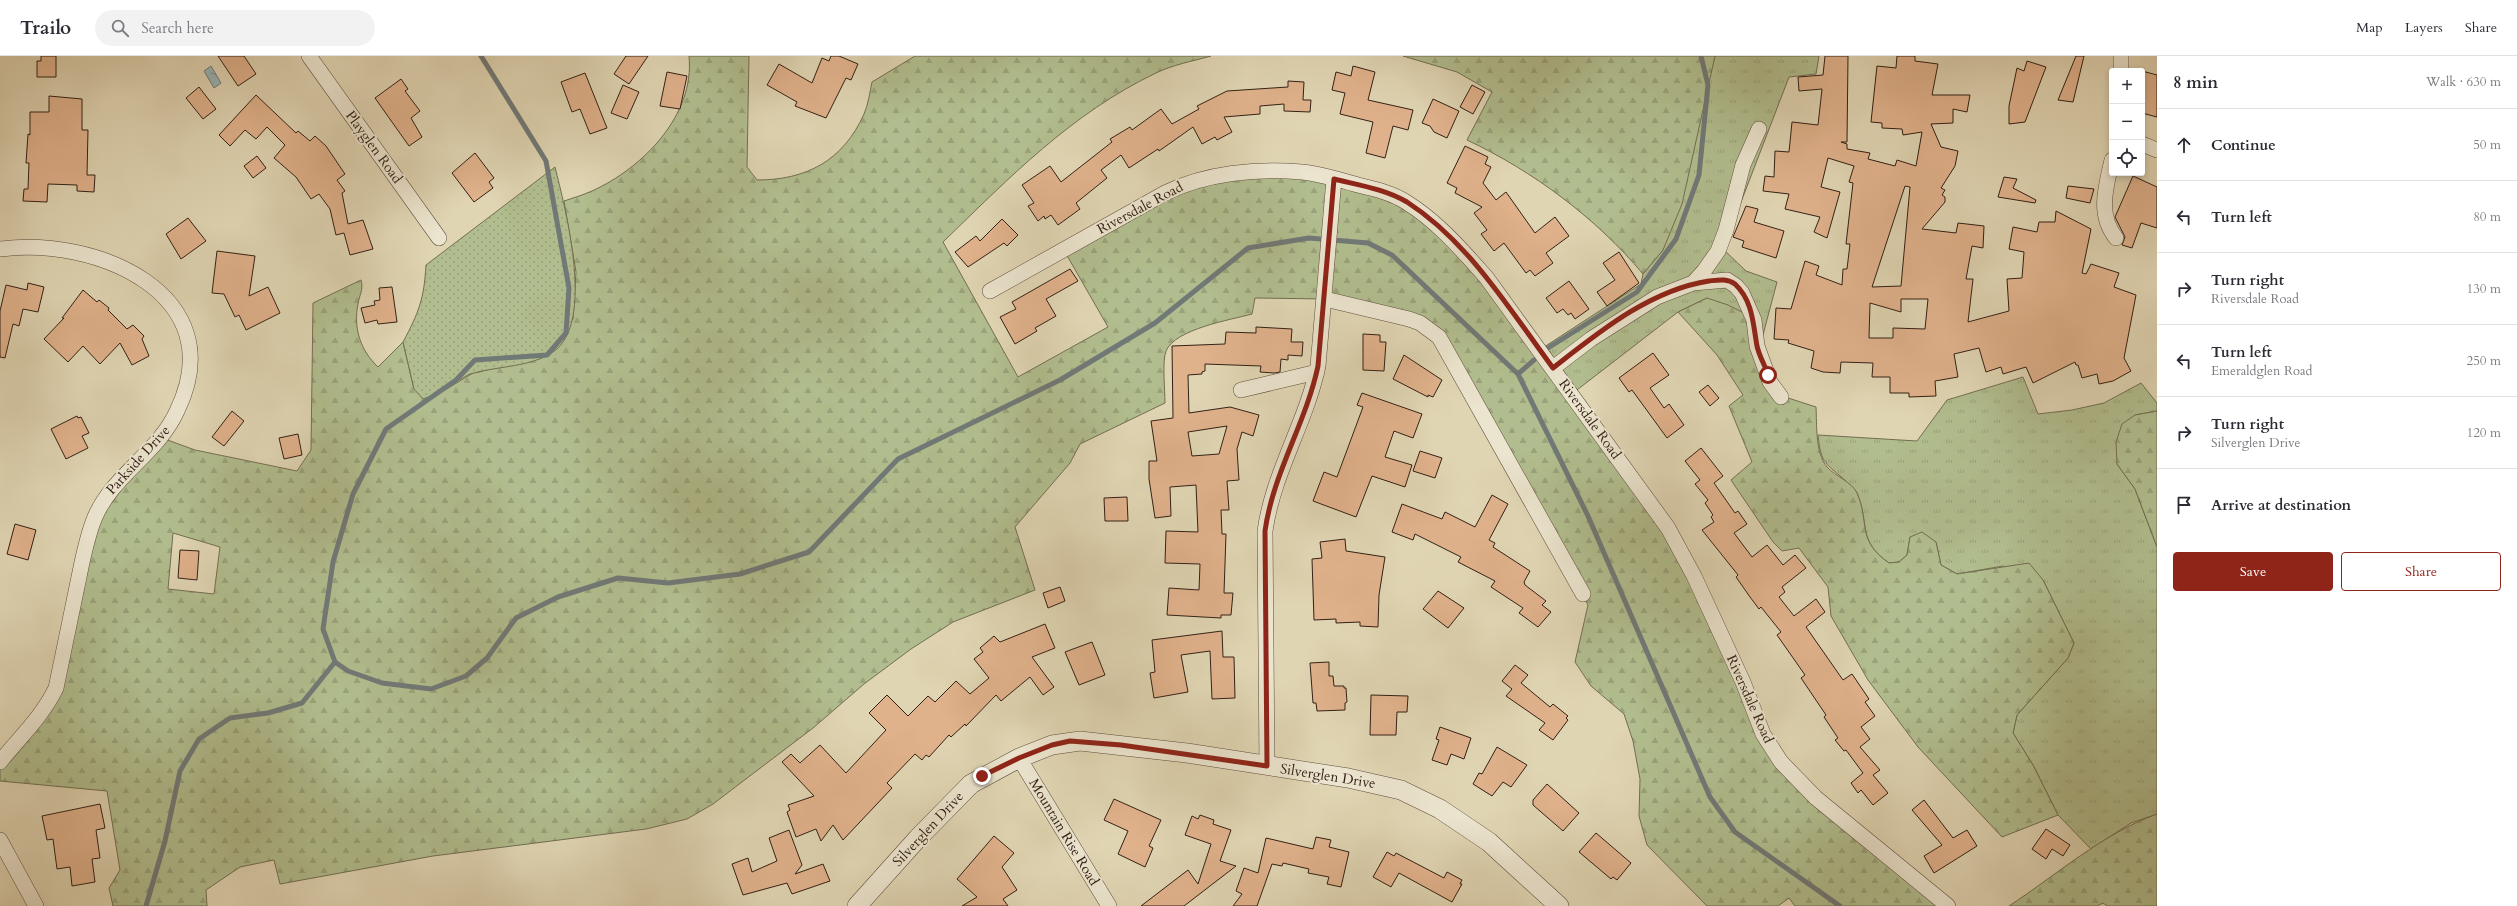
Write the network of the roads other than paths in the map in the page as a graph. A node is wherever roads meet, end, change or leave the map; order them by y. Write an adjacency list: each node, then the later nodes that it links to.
1 (309, 56): 9 (street, Playglen Road)
2 (2121, 56): 3 (street)
3 (2121, 68)
4 (1759, 130): 12 (street)
5 (2145, 145): 6 (street)
6 (2157, 150)
7 (2109, 172): 10 (street)
8 (1334, 179): 13 (street, Riversdale Road); 14 (street); 15 (street, Riversdale Road)
9 (439, 238)
10 (2116, 238)
11 (0, 249): 21 (street, Parkside Drive)
12 (1692, 284): 15 (street); 18 (street)
13 (990, 291)
14 (1325, 299): 16 (street); 19 (street)
15 (1553, 368): 28 (street, Riversdale Road)
16 (1317, 372): 17 (street); 22 (street)
17 (1241, 390)
18 (1781, 397)
19 (1583, 594)
20 (1019, 758): 22 (street, Silverglen Drive); 25 (street, Silverglen Drive); 26 (street, Mountain Rise Road)
21 (0, 762)
22 (1267, 766): 27 (street, Silverglen Drive)
23 (0, 840): 24 (street)
24 (36, 906)
25 (857, 906)
26 (1109, 906)
27 (1559, 906)
28 (1948, 906)

